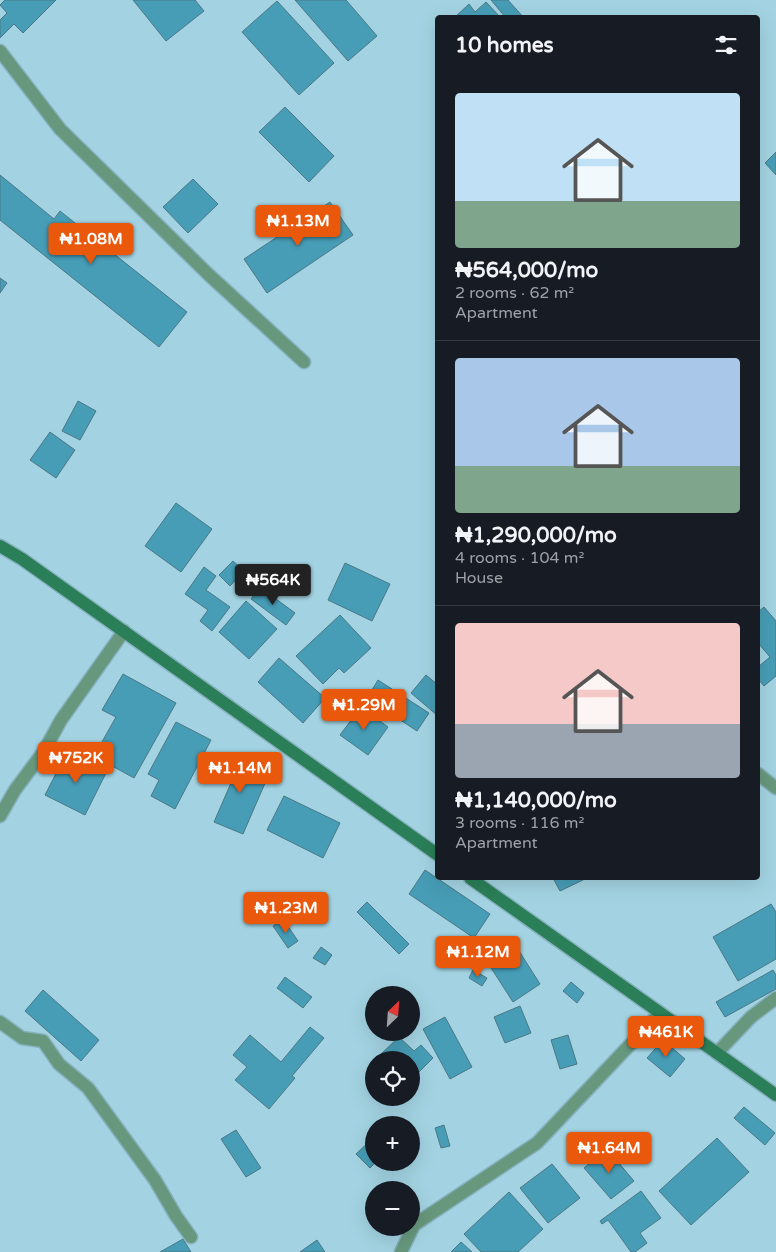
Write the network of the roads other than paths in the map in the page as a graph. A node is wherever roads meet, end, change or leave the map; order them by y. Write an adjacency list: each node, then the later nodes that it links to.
1 (0, 51): 2 (street)
2 (304, 362)
3 (0, 546): 4 (street)
4 (124, 631): 7 (street); 8 (street)
5 (760, 776): 6 (street)
6 (776, 788)
7 (0, 816)
8 (435, 852)
9 (473, 880): 11 (street)
10 (776, 998): 13 (street)
11 (660, 1013): 13 (street); 16 (street)
12 (0, 1022): 15 (street)
13 (717, 1053): 14 (street)
14 (776, 1095)
15 (191, 1237)
16 (401, 1252)

